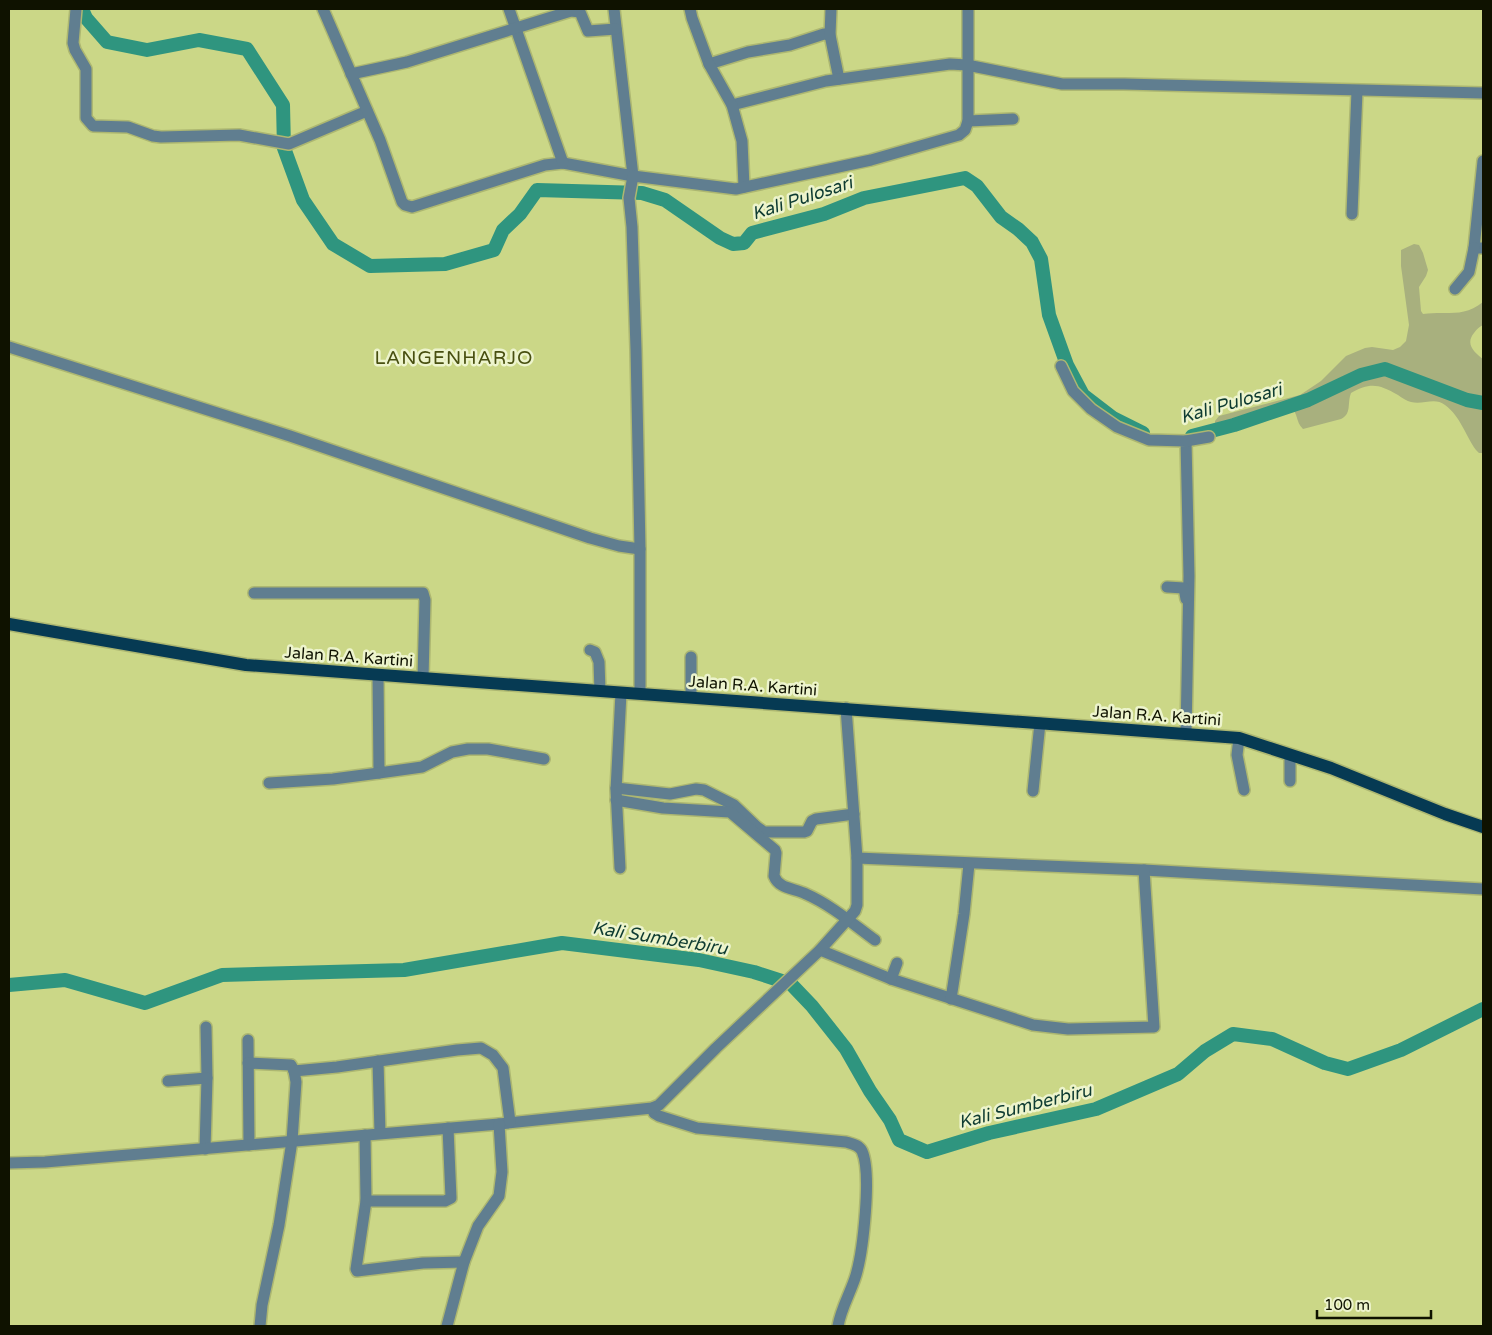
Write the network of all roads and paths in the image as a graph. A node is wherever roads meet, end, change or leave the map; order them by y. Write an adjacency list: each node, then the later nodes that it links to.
1 (76, 9): 18 (street)
2 (322, 9): 13 (street)
3 (508, 9): 8 (street)
4 (614, 9): 9 (street)
5 (690, 9): 11 (street)
6 (831, 9): 10 (street)
7 (968, 9): 12 (street)
8 (516, 28): 9 (street); 13 (street); 21 (street)
9 (616, 29): 23 (street)
10 (830, 35): 11 (street); 14 (street)
11 (709, 64): 17 (street)
12 (967, 65): 14 (street); 15 (street); 20 (street)
13 (351, 74): 18 (street)
14 (839, 78): 17 (street)
15 (1357, 91): 16 (street); 25 (street)
16 (1483, 93)
17 (732, 105): 24 (street)
18 (367, 111): 21 (street)
19 (1013, 120): 20 (street)
20 (968, 121): 24 (street)
21 (563, 163): 23 (street)
22 (1483, 168): 26 (street)
23 (633, 176): 24 (street); 32 (street)
24 (744, 187)
25 (1352, 214)
26 (1479, 248): 27 (street)
27 (1455, 289)
28 (9, 346): 32 (street)
29 (1060, 366): 31 (street)
30 (1209, 437): 31 (street)
31 (1186, 441): 46 (street)
32 (640, 549): 42 (street)
33 (1167, 587): 46 (street)
34 (254, 593): 39 (street)
35 (9, 624): 38 (main road, Jalan R.A. Kartini)
36 (590, 650): 40 (street)
37 (691, 657): 43 (street)
38 (378, 675): 39 (main road, Jalan R.A. Kartini); 50 (street)
39 (423, 678): 40 (main road, Jalan R.A. Kartini)
40 (600, 691): 41 (main road, Jalan R.A. Kartini)
41 (621, 692): 42 (main road, Jalan R.A. Kartini); 55 (street)
42 (640, 693): 43 (main road, Jalan R.A. Kartini)
43 (691, 698): 44 (main road, Jalan R.A. Kartini)
44 (846, 708): 45 (main road, Jalan R.A. Kartini); 57 (street)
45 (1040, 722): 46 (main road, Jalan R.A. Kartini); 54 (street)
46 (1185, 733): 47 (main road, Jalan R.A. Kartini)
47 (1239, 738): 48 (main road, Jalan R.A. Kartini); 53 (street)
48 (1290, 755): 51 (street); 58 (main road, Jalan R.A. Kartini)
49 (544, 759): 50 (street)
50 (379, 773): 52 (street)
51 (1290, 781)
52 (269, 783)
53 (1244, 790)
54 (1033, 791)
55 (616, 794): 56 (street); 56 (street); 61 (street)
56 (732, 808): 57 (street); 64 (street)
57 (854, 814): 59 (street)
58 (1483, 827)
59 (857, 858): 60 (street); 64 (street)
60 (969, 864): 62 (street); 69 (street)
61 (620, 868)
62 (1144, 870): 63 (street); 69 (street)
63 (1483, 889)
64 (850, 918): 65 (street); 66 (street)
65 (875, 940)
66 (820, 950): 68 (street); 77 (street)
67 (897, 963): 68 (street)
68 (891, 977): 69 (street)
69 (951, 999)
70 (206, 1027): 75 (street)
71 (248, 1040): 73 (street)
72 (378, 1061): 74 (street); 78 (street); 80 (street)
73 (248, 1063): 74 (street); 83 (street)
74 (294, 1071): 82 (street)
75 (207, 1078): 76 (street); 84 (street)
76 (168, 1081)
77 (652, 1108): 78 (street); 90 (street)
78 (505, 1123): 79 (street); 87 (street)
79 (448, 1128): 80 (street); 86 (street)
80 (380, 1133): 81 (street)
81 (365, 1135): 82 (street); 86 (street)
82 (292, 1140): 83 (street); 88 (street)
83 (249, 1145): 84 (street)
84 (205, 1149): 85 (street)
85 (9, 1163)
86 (366, 1201): 87 (street)
87 (464, 1262): 89 (street)
88 (261, 1316)
89 (447, 1326)
90 (838, 1326)

